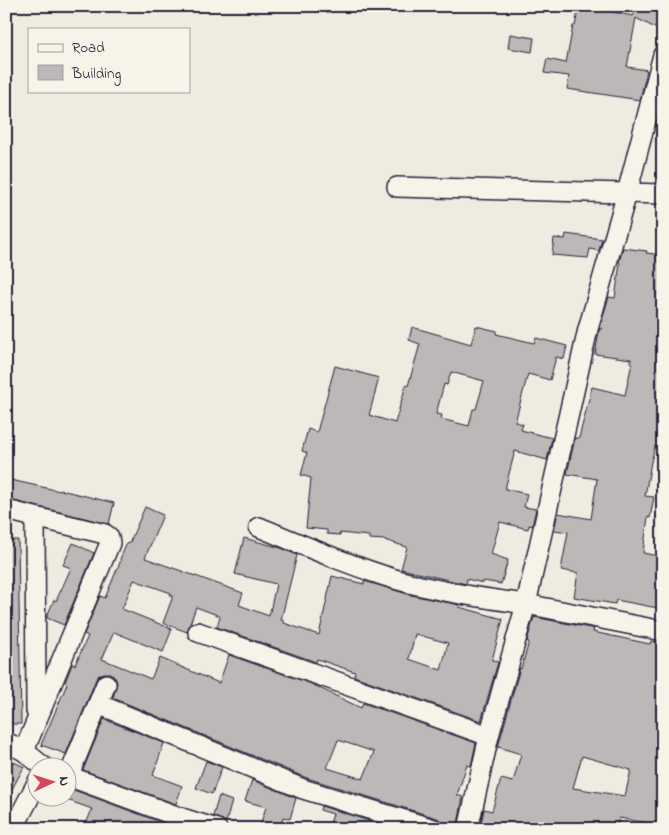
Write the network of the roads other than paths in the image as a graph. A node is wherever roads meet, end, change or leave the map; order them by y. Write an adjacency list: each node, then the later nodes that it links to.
1 (663, 55): 3 (street)
2 (397, 187): 3 (street)
3 (627, 193): 4 (street); 8 (street)
4 (663, 194)
5 (6, 510): 6 (street)
6 (35, 518): 13 (street); 13 (street)
7 (259, 527): 8 (street)
8 (526, 604): 9 (street); 14 (street)
9 (663, 631)
10 (198, 632): 14 (street)
11 (106, 684): 12 (street)
12 (98, 704): 20 (street); 21 (street)
13 (36, 721): 16 (street)
14 (489, 736): 22 (street)
15 (6, 742): 16 (street)
16 (24, 751): 17 (street)
17 (31, 758)
18 (28, 801): 19 (street)
19 (13, 829)
20 (217, 829)
21 (434, 829)
22 (468, 829)

